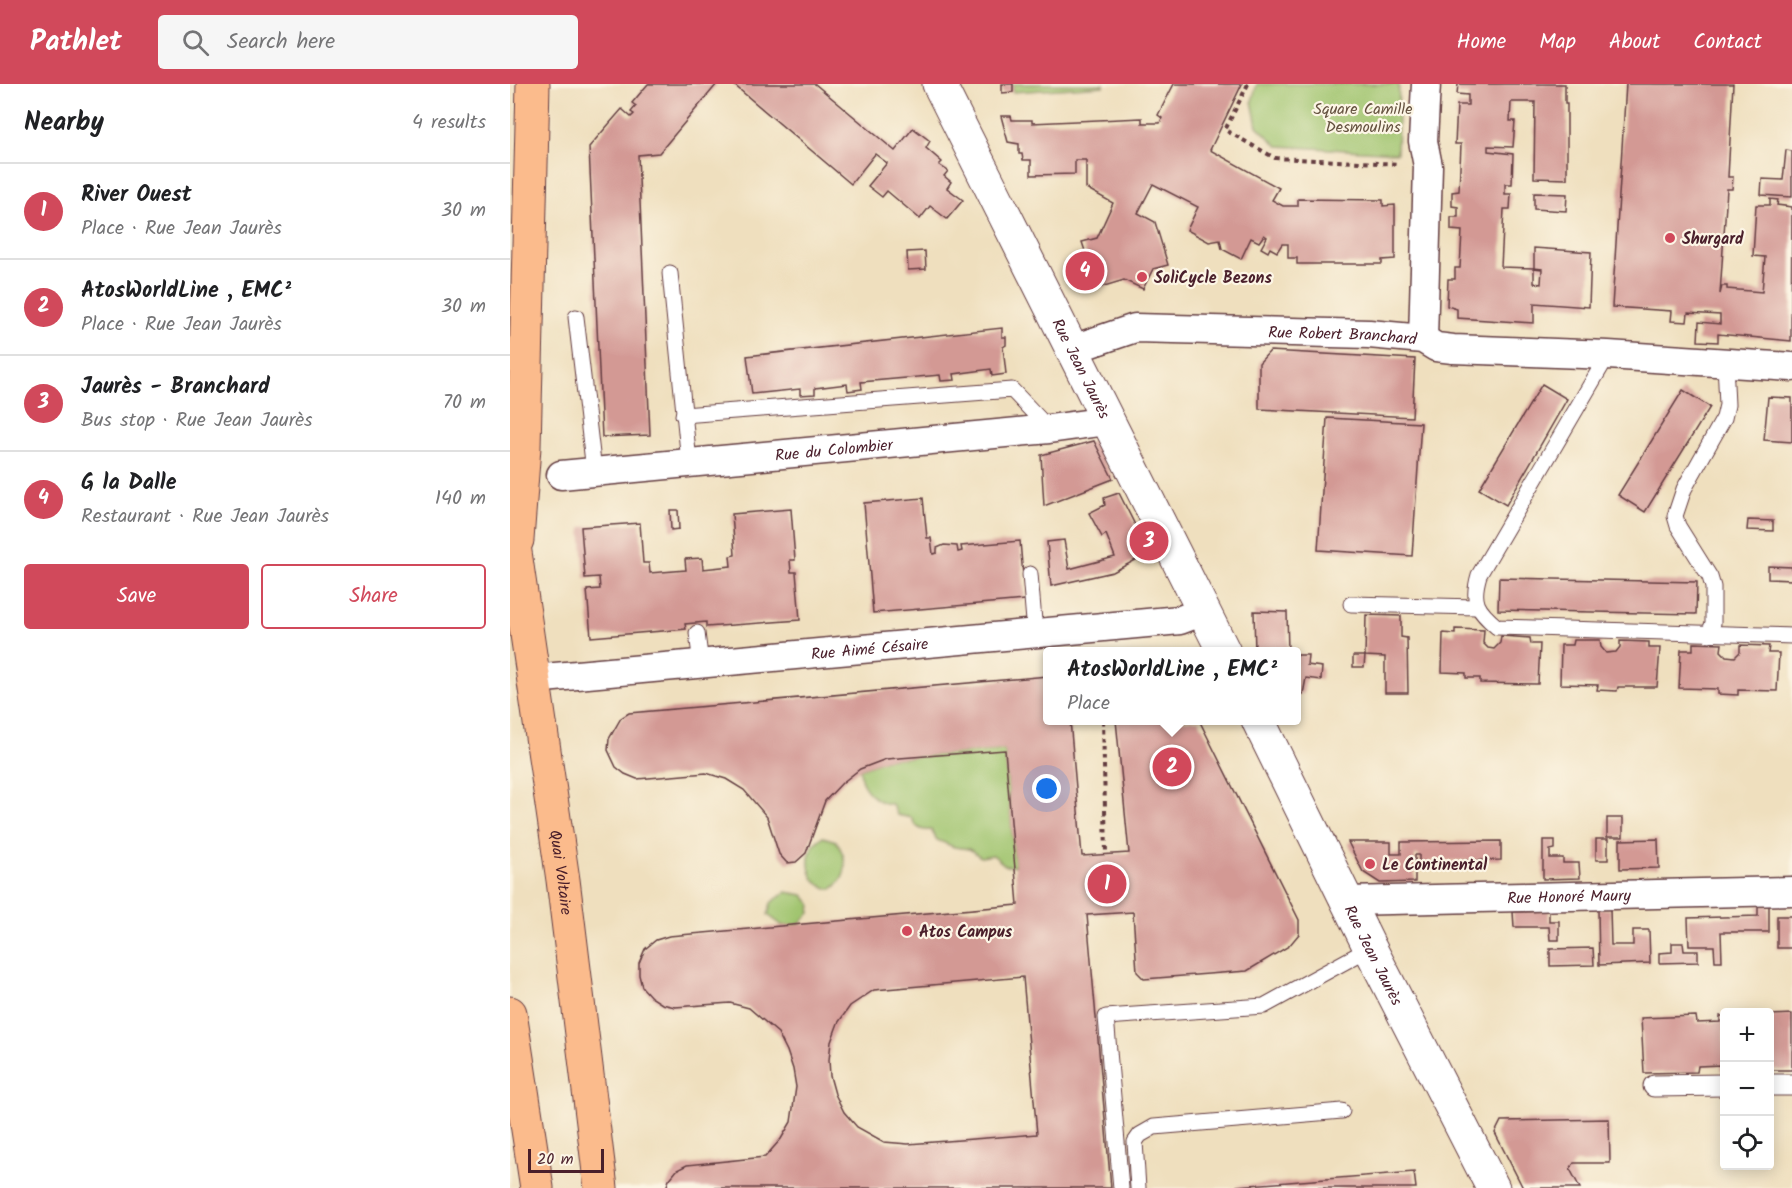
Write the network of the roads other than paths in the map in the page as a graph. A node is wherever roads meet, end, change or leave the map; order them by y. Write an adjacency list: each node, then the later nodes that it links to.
1 (533, 84): 5 (main road, Quai Voltaire)
2 (939, 84): 8 (street, Rue Jean Jaurès)
3 (1426, 84): 7 (street)
4 (670, 273): 12 (lane)
5 (519, 301): 19 (main road, Quai Voltaire)
6 (576, 317): 16 (lane)
7 (1423, 339): 8 (street, Rue Robert Branchard); 9 (street, Rue Robert Branchard)
8 (1073, 349): 13 (street, Rue Jean Jaurès)
9 (1608, 355): 10 (street, Rue Robert Branchard); 22 (lane)
10 (1725, 363): 11 (street, Rue Robert Branchard); 26 (lane)
11 (1792, 367)
12 (684, 415): 14 (lane); 15 (lane)
13 (1107, 421): 14 (street, Rue du Colombier); 23 (street, Rue Jean Jaurès)
14 (1049, 429): 15 (street, Rue du Colombier)
15 (688, 462): 16 (street, Rue du Colombier)
16 (594, 471): 17 (street, Rue du Colombier)
17 (561, 475)
18 (510, 518): 19 (main road, Quai Voltaire)
19 (516, 557): 30 (main road, Quai Voltaire)
20 (1030, 574): 25 (lane)
21 (1351, 604): 22 (lane)
22 (1477, 607): 26 (lane)
23 (1204, 611): 25 (street, Rue Aimé Césaire); 28 (street, Rue Jean Jaurès)
24 (697, 633): 29 (lane)
25 (1035, 633): 29 (street, Rue Aimé Césaire)
26 (1708, 634): 27 (lane)
27 (1792, 636)
28 (1222, 647)
29 (701, 664): 30 (street, Rue Aimé Césaire)
30 (532, 679): 42 (main road, Quai Voltaire)
31 (1260, 725): 33 (street, Rue Jean Jaurès)
32 (1792, 891): 33 (street, Rue Honoré Maury)
33 (1347, 901): 34 (street, Rue Jean Jaurès)
34 (1370, 948): 43 (lane); 45 (street, Rue Jean Jaurès)
35 (510, 1013): 41 (main road)
36 (1720, 1085): 39 (street)
37 (1774, 1085): 38 (street)
38 (1792, 1085)
39 (1654, 1086)
40 (1342, 1111): 44 (lane)
41 (537, 1188)
42 (601, 1188)
43 (1121, 1188)
44 (1138, 1188)
45 (1493, 1188)

